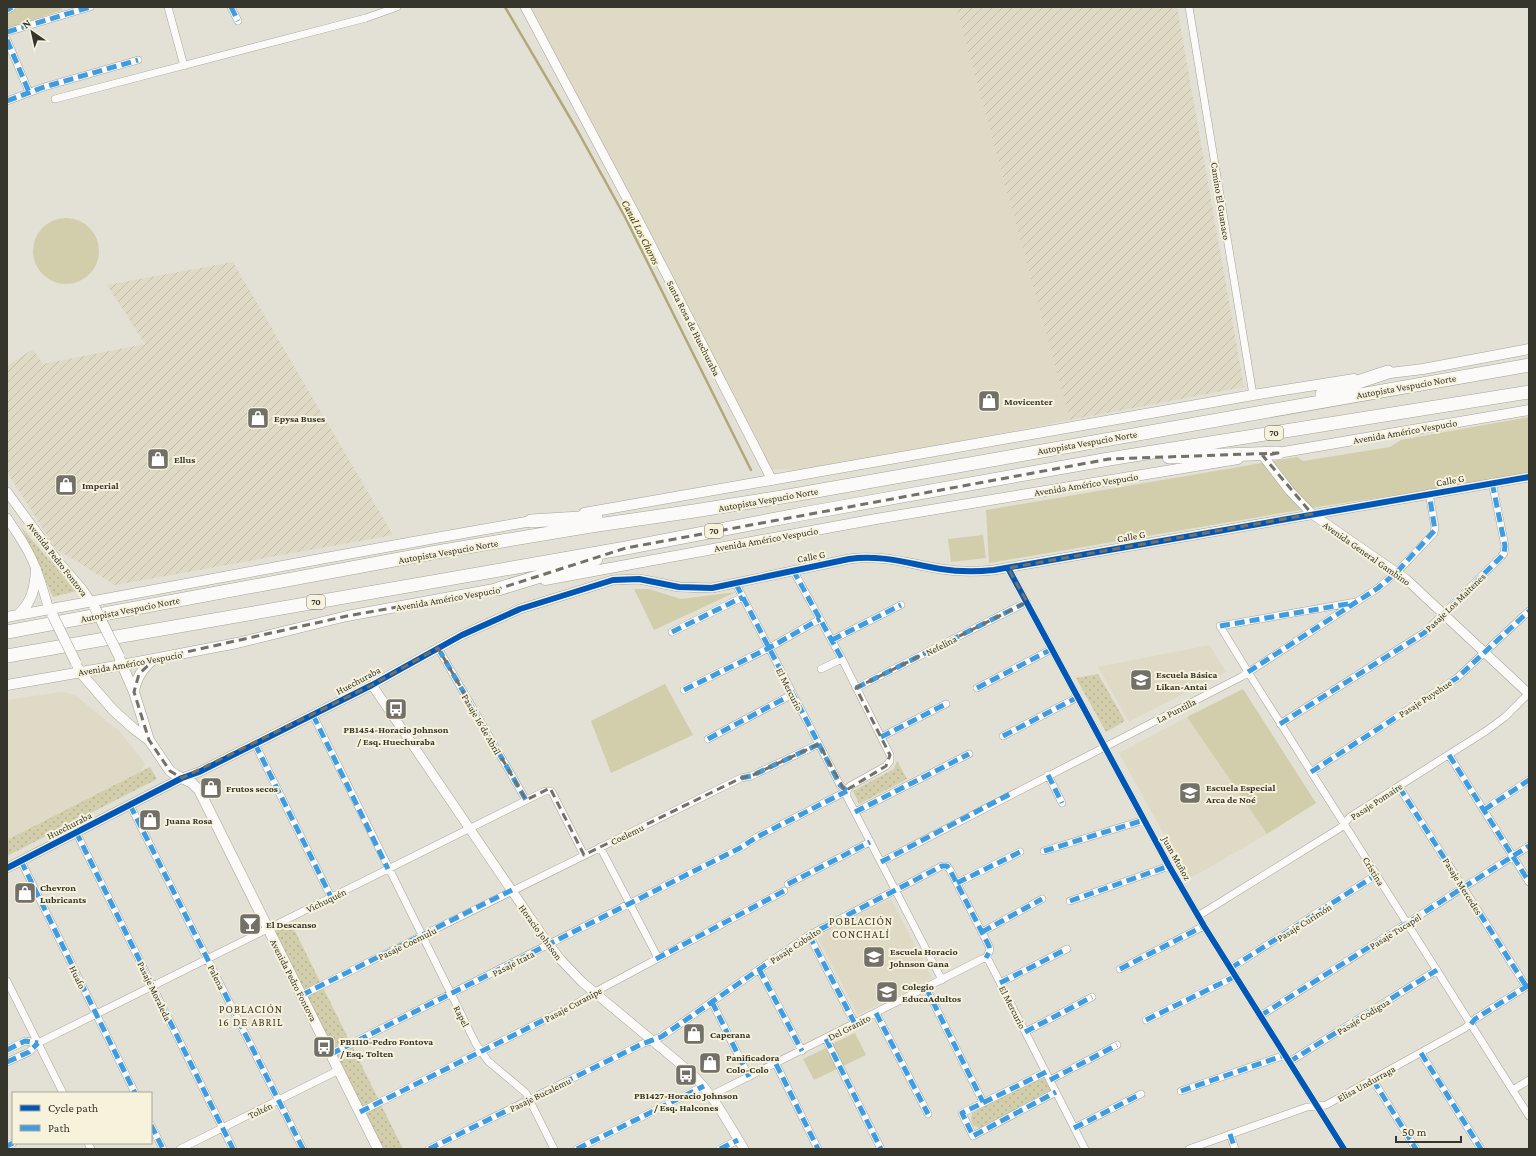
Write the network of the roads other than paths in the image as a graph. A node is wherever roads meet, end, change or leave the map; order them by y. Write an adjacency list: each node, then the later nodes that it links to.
1 (12, 7): 8 (street)
2 (90, 7): 10 (street)
3 (168, 7): 13 (street)
4 (231, 7): 9 (street)
5 (397, 7): 13 (street)
6 (525, 7): 28 (street, Santa Rosa de Huechuraba)
7 (1189, 7): 21 (street, Camino El Guanaco)
8 (7, 10)
9 (238, 22)
10 (7, 32)
11 (7, 40): 14 (street)
12 (138, 60): 14 (street)
13 (184, 66): 15 (street)
14 (29, 92): 16 (street)
15 (55, 99)
16 (7, 101)
17 (1529, 349): 19 (main road)
18 (1529, 365): 22 (highway, Autopista Vespucio Norte / 70)
19 (1388, 372): 21 (main road); 22 (highway)
20 (1529, 392): 26 (highway, Autopista Vespucio Norte / 70)
21 (1253, 395): 28 (main road)
22 (1277, 409): 32 (highway, Autopista Vespucio Norte / 70)
23 (1529, 410): 24 (main road, Avenida Américo Vespucio)
24 (1278, 453): 25 (main road, Avenida Américo Vespucio); 26 (highway)
25 (1263, 456): 33 (street, Avenida General Gambino); 42 (main road, Avenida Américo Vespucio)
26 (1109, 459): 36 (highway, Autopista Vespucio Norte / 70)
27 (1529, 476): 29 (street, Calle G)
28 (772, 480): 35 (main road)
29 (1492, 482): 31 (street, Calle G); 50 (street, Pasaje Los Maitenes)
30 (7, 492): 46 (street, Avenida Pedro Fontova)
31 (1429, 493): 33 (street, Calle G); 40 (street, La Puntilla)
32 (694, 511): 35 (highway); 54 (highway, Autopista Vespucio Norte / 70)
33 (1312, 514): 37 (street, Calle G); 40 (street, Avenida General Gambino)
34 (7, 518): 38 (street, Avenida Pedro Fontova)
35 (531, 521): 46 (main road)
36 (626, 548): 42 (highway); 61 (highway, Autopista Vespucio Norte / 70)
37 (1008, 568): 39 (street, Calle G); 44 (street, Juan Muñoz)
38 (36, 569): 49 (street, Avenida Pedro Fontova); 51 (main road)
39 (793, 570): 41 (street, Calle G); 53 (street)
40 (1397, 572): 45 (street, La Puntilla); 50 (street, Avenida General Gambino)
41 (736, 584): 43 (street, El Mercurio); 57 (street, Huechuraba)
42 (498, 588): 62 (main road, Avenida Américo Vespucio)
43 (743, 598): 55 (street); 58 (street, El Mercurio)
44 (1027, 602): 59 (street, Juan Muñoz); 70 (street, Nefelina)
45 (1356, 602): 67 (street, La Puntilla); 67 (street, Cristina)
46 (93, 605): 49 (main road); 64 (main road, Avenida Pedro Fontova, bridge)
47 (901, 605): 56 (street)
48 (1529, 611): 60 (street, Pasaje Puyehue)
49 (51, 613): 51 (main road); 65 (main road, Avenida Pedro Fontova, bridge)
50 (1443, 614): 60 (street, Avenida General Gambino); 79 (street, Pasaje Los Maitenes)
51 (18, 615): 52 (main road)
52 (7, 617)
53 (820, 619): 56 (street); 58 (street)
54 (7, 632)
55 (672, 632)
56 (832, 640): 63 (street)
57 (438, 648): 69 (street, Huechuraba); 95 (street, Pasaje 16 de Abril)
58 (769, 648): 72 (street); 75 (street, El Mercurio)
59 (1052, 649): 71 (street); 76 (street, Juan Muñoz)
60 (1484, 652): 74 (street, Avenida General Gambino); 89 (street, Pasaje Puyehue)
61 (7, 656)
62 (155, 659): 64 (main road, Avenida Américo Vespucio); 73 (main road)
63 (842, 659): 66 (street); 70 (street)
64 (121, 661): 65 (main road, Avenida Américo Vespucio); 73 (main road, Avenida Pedro Fontova)
65 (78, 668): 68 (main road, Avenida Américo Vespucio); 83 (main road, Avenida Pedro Fontova)
66 (821, 669)
67 (1248, 672): 79 (street, Cristina); 86 (street, La Puntilla)
68 (7, 685)
69 (372, 685): 78 (street, Huechuraba); 102 (street, Horacio Johnson)
70 (856, 688): 81 (street)
71 (977, 688)
72 (684, 690)
73 (134, 692): 83 (main road, Avenida Pedro Fontova)
74 (1529, 693): 88 (street, Pasaje Pomaire)
75 (793, 694): 82 (street); 85 (street, El Mercurio)
76 (1078, 697): 80 (street); 86 (street, Juan Muñoz)
77 (946, 704): 81 (street)
78 (313, 715): 84 (street, Huechuraba); 116 (street, Rapel)
79 (1280, 724): 89 (street, Cristina)
80 (1004, 736)
81 (881, 737): 94 (street)
82 (708, 739)
83 (149, 740): 91 (main road, Avenida Pedro Fontova)
84 (254, 744): 91 (street, Huechuraba); 123 (street)
85 (819, 744): 94 (street, El Mercurio); 106 (street, Coelemu)
86 (1104, 746): 90 (street, La Puntilla); 100 (street, Juan Muñoz)
87 (969, 754): 99 (street)
88 (1449, 755): 93 (street, Pasaje Pomaire); 98 (street)
89 (1311, 772): 101 (street, Cristina)
90 (1048, 775): 96 (street); 112 (street, La Puntilla)
91 (182, 778): 97 (street, Huechuraba); 130 (main road, Avenida Pedro Fontova)
92 (1529, 780): 98 (street)
93 (1399, 787): 101 (street, Pasaje Pomaire); 120 (street, Pasaje Mercedes)
94 (847, 791): 99 (street, El Mercurio); 126 (street, Pasaje Itata)
95 (526, 800): 102 (street, Vichuquén); 109 (street, Vichuquén)
96 (1062, 803)
97 (130, 805): 103 (street, Huechuraba); 137 (street, Palena)
98 (1484, 810): 110 (street)
99 (855, 812): 104 (street, El Mercurio)
100 (1144, 820): 107 (street); 114 (street, Juan Muñoz)
101 (1344, 824): 117 (street, Cristina); 127 (street, Pasaje Pomaire)
102 (470, 828): 116 (street, Vichuquén); 121 (street, Horacio Johnson)
103 (76, 832): 111 (street, Huechuraba); 148 (street, Pasaje Moraleda)
104 (870, 842): 112 (street, El Mercurio); 138 (street, Pasaje Curanipe)
105 (1529, 846): 110 (street, Pasaje Tucapel)
106 (600, 847): 109 (street, Coelemu); 126 (street)
107 (1044, 851)
108 (1020, 852): 119 (street)
109 (584, 855): 121 (street, Coelemu)
110 (1513, 856): 118 (street); 120 (street, Pasaje Tucapel)
111 (21, 861): 115 (street, Huechuraba); 156 (street, Huafo)
112 (881, 862): 122 (street, El Mercurio)
113 (947, 866): 119 (street, El Mercurio); 122 (street, Pasaje Cobalto)
114 (1169, 866): 125 (street); 127 (street, Juan Muñoz)
115 (7, 868)
116 (388, 869): 123 (street, Vichuquén); 132 (street, Rapel)
117 (1376, 875): 128 (street, Cristina); 139 (street, Pasaje Curimón)
118 (1529, 882)
119 (957, 883): 131 (street, El Mercurio)
120 (1463, 887): 128 (street, Pasaje Tucapel); 147 (street, Pasaje Mercedes)
121 (512, 890): 132 (street, Pasaje Coemulu); 134 (street, Horacio Johnson)
122 (896, 890): 133 (street, Pasaje Cobalto); 144 (street, El Mercurio)
123 (331, 897): 130 (street, Vichuquén)
124 (1042, 900): 131 (street)
125 (1070, 901)
126 (630, 904): 134 (street, Pasaje Itata); 138 (street)
127 (1198, 916): 129 (street, Juan Muñoz)
128 (1407, 923): 142 (street, Cristina); 157 (street, Pasaje Tucapel)
129 (1204, 926): 139 (street, Juan Muñoz); 141 (street)
130 (268, 928): 137 (street, Vichuquén); 152 (main road, Avenida Pedro Fontova)
131 (982, 932): 136 (street, El Mercurio)
132 (421, 935): 151 (street, Rapel); 152 (street, Pasaje Coemulu)
133 (809, 935): 140 (street, Pasaje Cobalto); 159 (street)
134 (549, 945): 150 (street, Horacio Johnson); 151 (street, Pasaje Itata)
135 (1067, 948): 146 (street)
136 (986, 958): 144 (street, Del Granito); 146 (street, El Mercurio)
137 (208, 959): 148 (street, Vichuquén); 189 (street, Palena)
138 (656, 959): 150 (street, Pasaje Curanipe)
139 (1231, 968): 143 (street, Juan Muñoz)
140 (759, 969): 154 (street, Pasaje Cobalto); 167 (street)
141 (1120, 969)
142 (1437, 970): 160 (street, Cristina); 171 (street, Pasaje Codigua)
143 (1236, 976): 157 (street, Juan Muñoz); 158 (street)
144 (942, 980): 149 (street, Del Granito)
145 (7, 981): 164 (street)
146 (1000, 983): 161 (street, El Mercurio)
147 (1528, 985): 160 (street, Elisa Undurraga)
148 (152, 986): 156 (street, Vichuquén); 196 (street, Pasaje Moraleda)
149 (926, 988): 155 (street, Del Granito); 190 (street)
150 (593, 993): 163 (street, Horacio Johnson); 168 (street, Pasaje Curanipe)
151 (451, 994): 168 (street, Rapel); 170 (street, Pasaje Itata)
152 (302, 995): 170 (main road, Avenida Pedro Fontova)
153 (1092, 997): 161 (street)
154 (712, 1002): 163 (street, Pasaje Cobalto); 176 (street)
155 (876, 1013): 159 (street, Del Granito); 193 (street)
156 (96, 1014): 164 (street, Vichuquén); 184 (street, Huafo)
157 (1260, 1016): 171 (street, Juan Muñoz)
158 (1146, 1020)
159 (855, 1024): 162 (street, Del Granito)
160 (1471, 1024): 169 (street, Elisa Undurraga); 182 (street, Cristina)
161 (1025, 1032): 175 (street, El Mercurio)
162 (826, 1039): 167 (street, Del Granito); 211 (street)
163 (652, 1041): 180 (street, Horacio Johnson); 188 (street, Pasaje Bucalemu)
164 (38, 1043): 166 (street, Vichuquén); 172 (street, Vichuquén); 183 (street)
165 (1117, 1045): 177 (street)
166 (7, 1050)
167 (802, 1051): 173 (street, Del Granito)
168 (480, 1052): 188 (street, Rapel); 192 (street, Pasaje Curanipe)
169 (1421, 1053): 178 (street, Elisa Undurraga); 217 (street)
170 (331, 1054): 174 (main road, Avenida Pedro Fontova)
171 (1287, 1058): 181 (street, Pasaje Codigua); 191 (street, Juan Muñoz)
172 (7, 1062)
173 (776, 1064): 176 (street, Del Granito); 210 (street)
174 (339, 1070): 189 (street, Toltén); 192 (main road, Avenida Pedro Fontova)
175 (1046, 1072): 177 (street, El Mercurio); 190 (street)
176 (749, 1078): 187 (street, Del Granito)
177 (1050, 1080): 185 (street, El Mercurio)
178 (1373, 1080): 191 (street, Elisa Undurraga); 216 (street)
179 (1529, 1080): 182 (street)
180 (704, 1086): 187 (street, Horacio Johnson); 207 (street)
181 (1181, 1090)
182 (1513, 1090): 194 (street, Cristina)
183 (62, 1092)
184 (135, 1092)
185 (1056, 1092): 190 (street); 197 (street, El Mercurio)
186 (1141, 1094): 197 (street)
187 (712, 1095): 199 (street, Horacio Johnson)
188 (530, 1099): 205 (street, Pasaje Bucalemu); 206 (street, Rapel)
189 (278, 1100): 196 (street, Toltén); 203 (street, Palena)
190 (983, 1102)
191 (1317, 1106): 198 (street, Elisa Undurraga); 215 (street, Juan Muñoz)
192 (360, 1112): 204 (main road, Avenida Pedro Fontova)
193 (928, 1114)
194 (1529, 1116)
195 (152, 1127): 200 (street)
196 (223, 1128): 201 (street, Toltén); 202 (street, Pasaje Moraleda)
197 (1074, 1128): 212 (street, El Mercurio)
198 (1230, 1134): 213 (street, Elisa Undurraga); 214 (street)
199 (738, 1140): 208 (street); 209 (street, Horacio Johnson)
200 (163, 1149)
201 (180, 1149)
202 (233, 1149)
203 (303, 1149)
204 (378, 1149)
205 (429, 1149)
206 (554, 1149)
207 (577, 1149)
208 (720, 1149)
209 (744, 1149)
210 (818, 1149)
211 (881, 1149)
212 (1085, 1149)
213 (1189, 1149)
214 (1235, 1149)
215 (1344, 1149)
216 (1416, 1149)
217 (1481, 1149)

